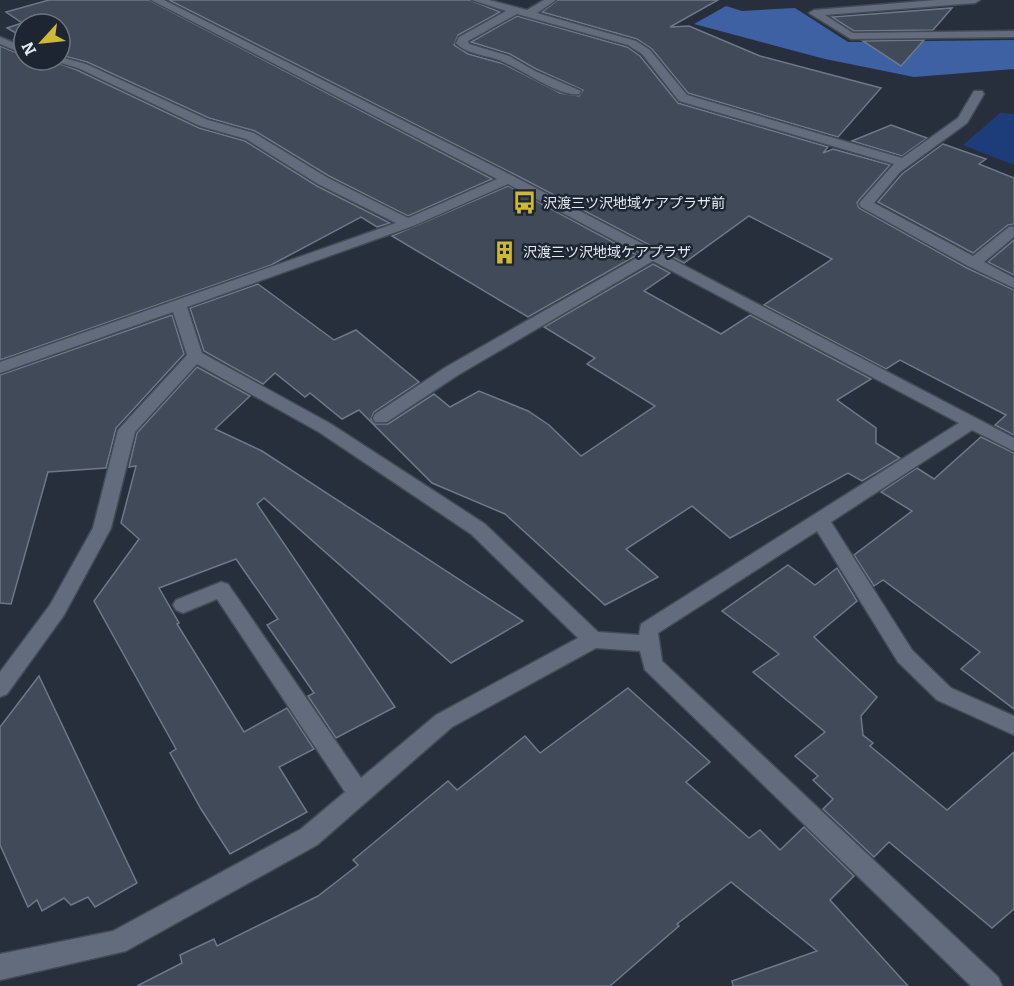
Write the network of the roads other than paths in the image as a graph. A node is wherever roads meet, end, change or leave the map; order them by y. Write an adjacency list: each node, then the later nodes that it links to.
1 (156, 0): 12 (street)
2 (477, 0): 5 (street)
3 (551, 0): 6 (street)
4 (975, 0): 7 (street)
5 (517, 10): 6 (street); 9 (street)
6 (530, 13): 11 (street)
7 (1014, 34)
8 (72, 64): 13 (street)
9 (575, 91)
10 (978, 94): 11 (street)
11 (904, 163): 16 (street)
12 (508, 179): 13 (street); 15 (street)
13 (408, 223): 18 (street)
14 (1014, 230): 16 (street)
15 (653, 255): 21 (street); 22 (street)
16 (973, 262): 17 (street)
17 (1014, 284)
18 (178, 304): 19 (street); 20 (street)
19 (195, 356): 26 (street); 28 (street)
20 (0, 368)
21 (381, 418)
22 (971, 423): 23 (street); 24 (street)
23 (1014, 445)
24 (820, 520): 27 (street); 29 (street)
25 (183, 605): 30 (street)
26 (593, 640): 27 (street); 30 (street)
27 (650, 644): 32 (street)
28 (0, 688)
29 (1014, 726)
30 (359, 794): 31 (street)
31 (0, 967)
32 (989, 986)

